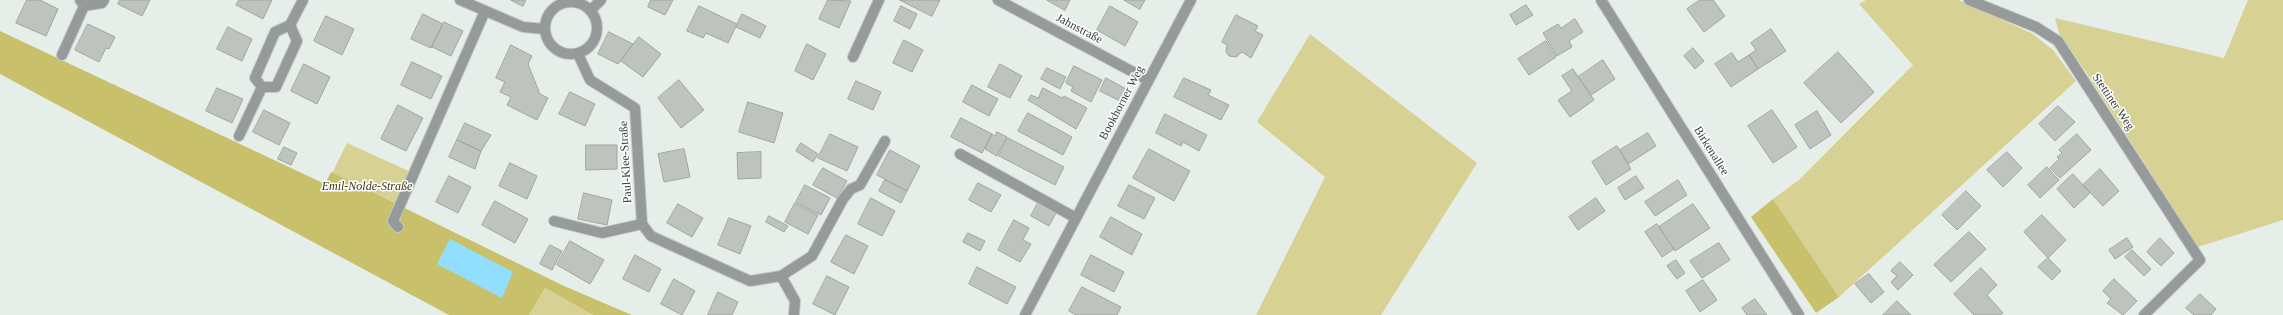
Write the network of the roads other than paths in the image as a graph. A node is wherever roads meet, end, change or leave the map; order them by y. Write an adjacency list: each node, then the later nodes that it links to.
1 (104, 0): 10 (street)
2 (303, 0): 13 (street)
3 (460, 0): 12 (street)
4 (601, 0): 11 (street)
5 (879, 0): 17 (street)
6 (998, 0): 18 (street, Jahnstraße)
7 (1191, 0): 18 (street, Bookhorner Weg)
8 (1601, 0): 30 (street, Birkenallee)
9 (1969, 0): 31 (street, Stettiner Weg)
10 (82, 3): 16 (street)
11 (591, 10): 14 (street); 15 (street)
12 (485, 11): 14 (street); 26 (street)
13 (290, 25): 19 (street); 19 (street)
14 (545, 29): 15 (street)
15 (578, 54): 25 (street, Paul-Klee-Straße)
16 (62, 55)
17 (853, 57)
18 (1148, 80): 23 (street, Bookhorner Weg)
19 (262, 87): 20 (street)
20 (239, 136)
21 (885, 141): 27 (street)
22 (960, 154): 23 (street)
23 (1076, 218): 29 (street, Bookhorner Weg)
24 (554, 221): 25 (street)
25 (642, 224): 27 (street)
26 (398, 227)
27 (781, 276): 28 (street)
28 (794, 315)
29 (1025, 315)
30 (1799, 315)
31 (2144, 315)

